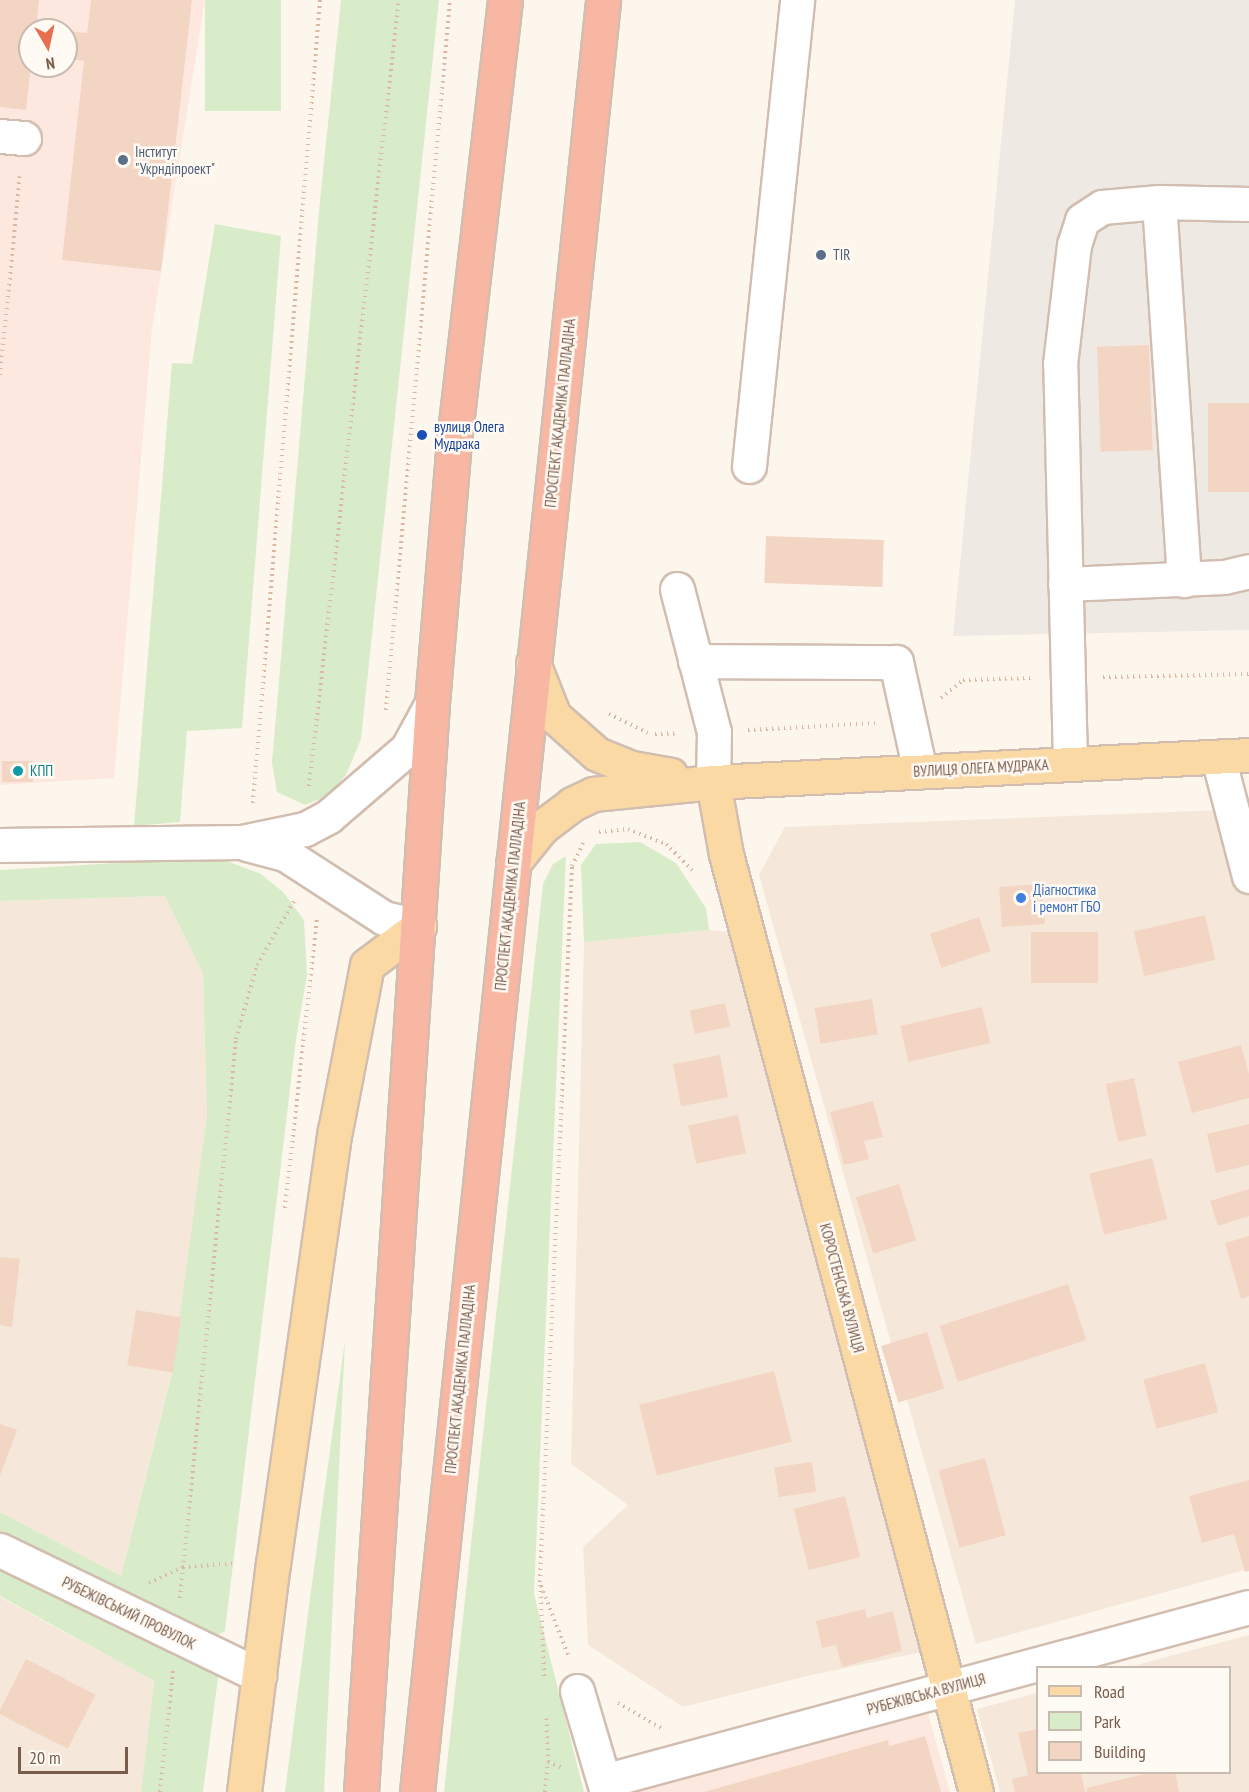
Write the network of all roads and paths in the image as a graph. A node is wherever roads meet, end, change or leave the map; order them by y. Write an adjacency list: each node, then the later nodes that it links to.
1 (320, 0): 25 (path)
2 (399, 0): 24 (path)
3 (450, 0): 19 (path)
4 (505, 0): 18 (highway)
5 (603, 0): 17 (highway, ПРОСПЕКТ АКАДЕМІКА ПАЛЛАДІНА)
6 (797, 0): 11 (street)
7 (12, 137): 10 (path)
8 (1159, 202): 9 (street); 13 (street); 14 (street)
9 (1249, 204)
10 (0, 375)
11 (749, 466)
12 (1249, 572): 13 (street)
13 (1184, 580): 14 (street)
14 (1065, 584): 21 (street)
15 (676, 589): 16 (street)
16 (695, 661): 22 (street); 23 (street)
17 (533, 663): 23 (main road, ВУЛИЦЯ ОЛЕГА МУДРАКА); 27 (highway, ПРОСПЕКТ АКАДЕМІКА ПАЛЛАДІНА)
18 (432, 704): 25 (street); 31 (highway)
19 (385, 715)
20 (1234, 756): 21 (main road, ВУЛИЦЯ ОЛЕГА МУДРАКА); 28 (street)
21 (1070, 764): 22 (main road, ВУЛИЦЯ ОЛЕГА МУДРАКА)
22 (920, 771): 23 (main road, ВУЛИЦЯ ОЛЕГА МУДРАКА)
23 (713, 782): 27 (main road, ВУЛИЦЯ ОЛЕГА МУДРАКА); 41 (main road, КОРОСТЕНСЬКА ВУЛИЦЯ)
24 (309, 789)
25 (242, 842): 26 (street); 31 (street)
26 (0, 844)
27 (513, 863): 48 (highway, ПРОСПЕКТ АКАДЕМІКА ПАЛЛАДІНА)
28 (1249, 876)
29 (697, 879): 40 (path)
30 (294, 901): 34 (path)
31 (419, 926): 39 (main road); 47 (highway)
32 (0, 1550): 36 (street, РУБЕЖІВСЬКИЙ ПРОВУЛОК)
33 (247, 1562): 34 (path)
34 (183, 1567): 35 (path); 36 (path)
35 (180, 1600)
36 (106, 1602): 39 (street, РУБЕЖІВСЬКИЙ ПРОВУЛОК)
37 (1249, 1607): 41 (street, РУБЕЖІВСЬКА ВУЛИЦЯ)
38 (174, 1663): 45 (path)
39 (259, 1675): 46 (main road)
40 (544, 1684)
41 (948, 1688): 44 (street, РУБЕЖІВСЬКА ВУЛИЦЯ); 50 (main road, КОРОСТЕНСЬКА ВУЛИЦЯ)
42 (577, 1691): 44 (street)
43 (545, 1706): 49 (path)
44 (605, 1787)
45 (160, 1792)
46 (244, 1792)
47 (361, 1792)
48 (417, 1792)
49 (545, 1792)
50 (976, 1792)

